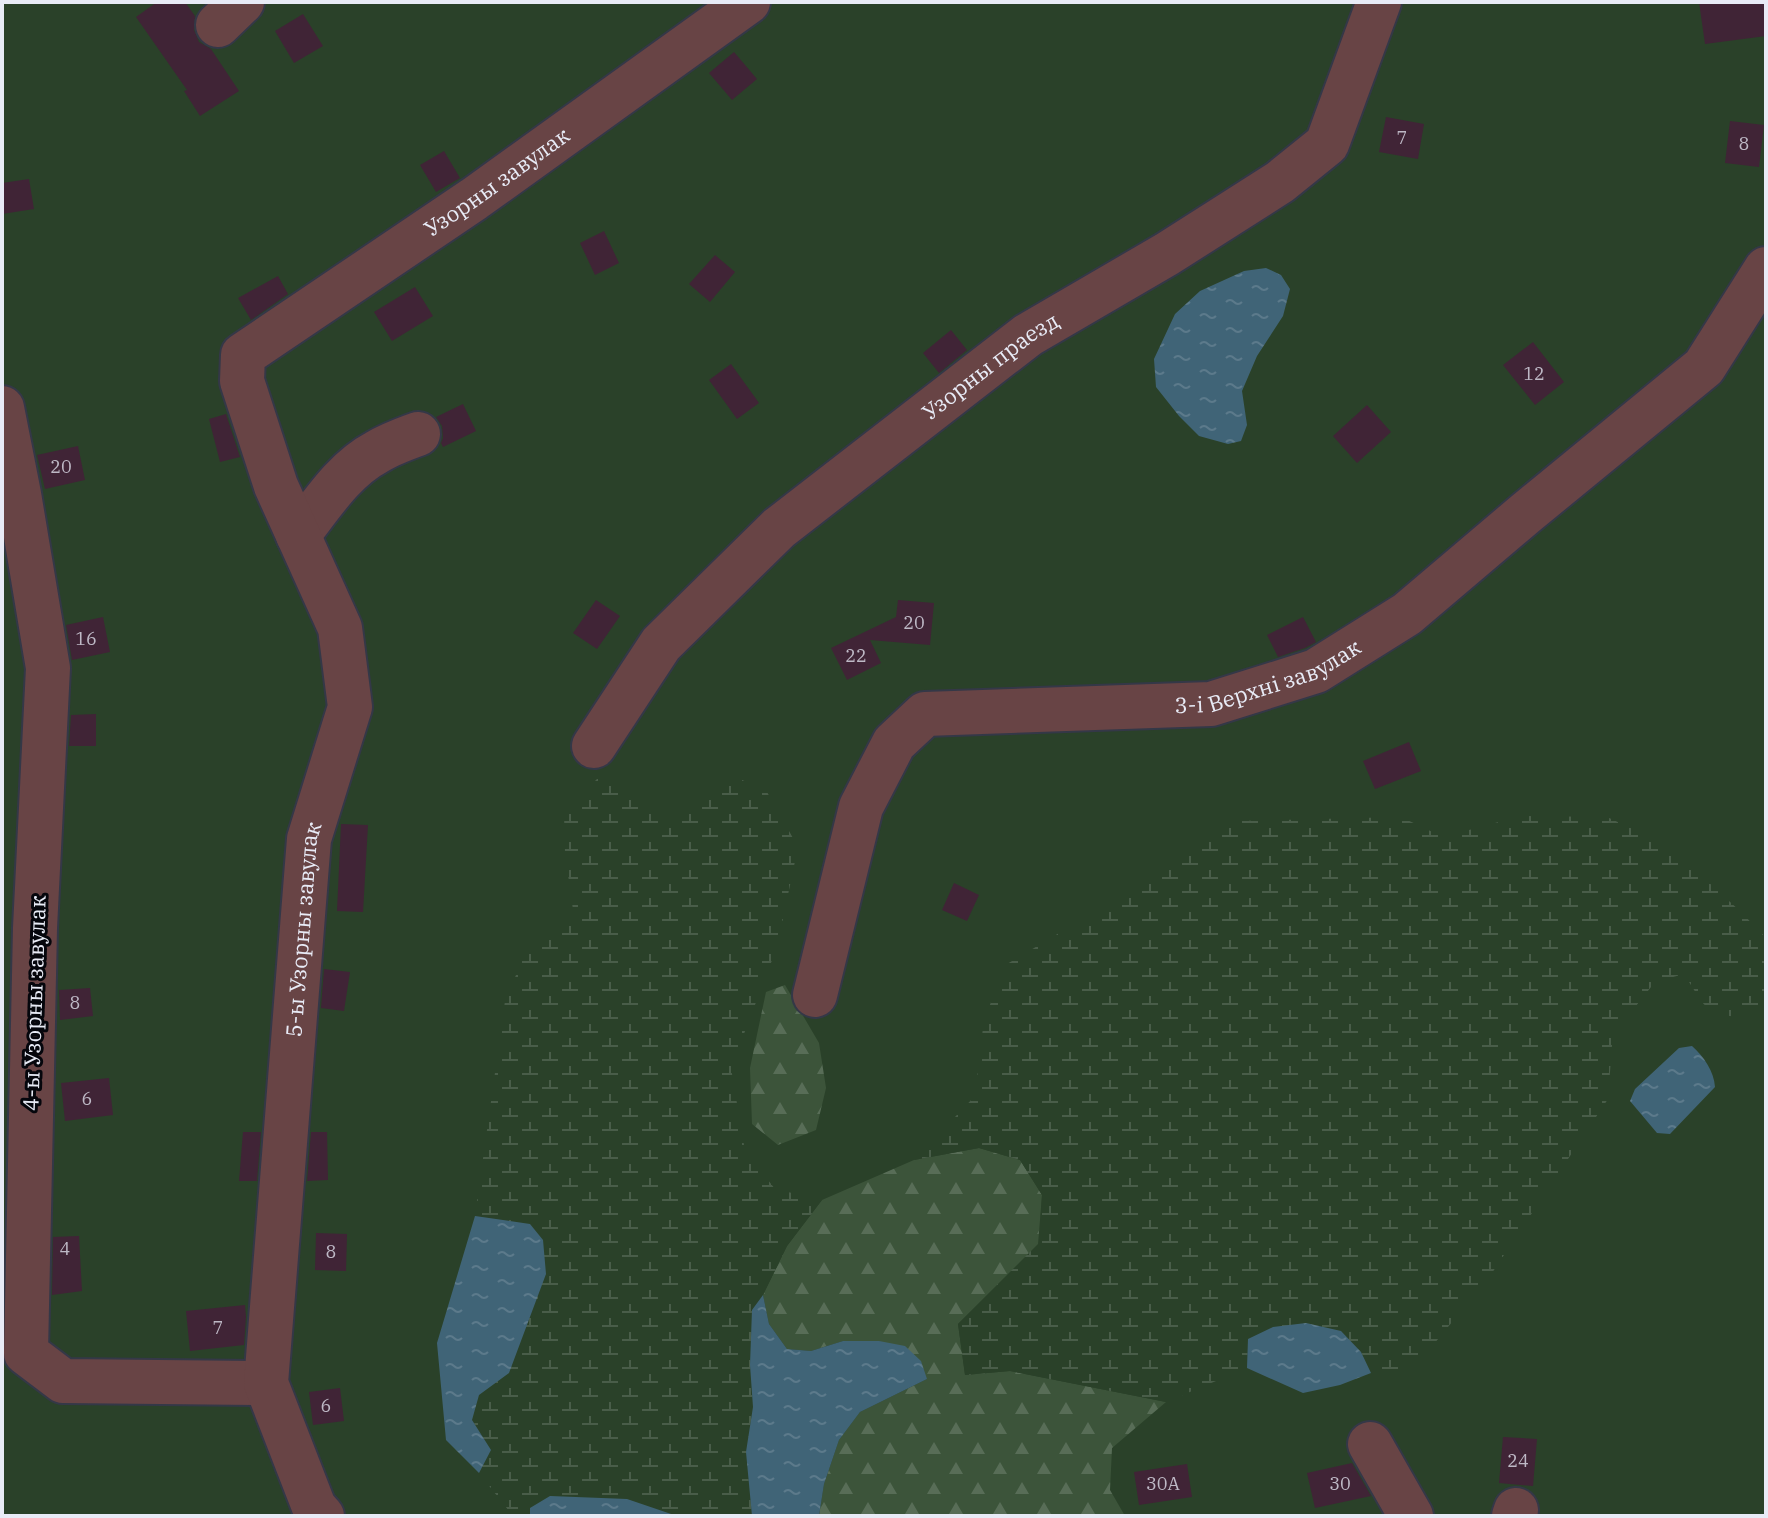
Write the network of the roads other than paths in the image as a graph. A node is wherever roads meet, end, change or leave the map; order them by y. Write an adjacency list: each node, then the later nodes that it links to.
1 (748, 2): 4 (lane, Узорны завулак)
2 (1379, 2): 8 (lane, Узорны праезд)
3 (1766, 269): 9 (lane, 3-і Верхні завулак)
4 (243, 355): 7 (lane, 5-ы Узорны завулак)
5 (2, 408): 10 (lane, 4-ы Узорны завулак)
6 (418, 434): 7 (lane)
7 (298, 535): 10 (lane, 5-ы Узорны завулак)
8 (594, 746)
9 (815, 995)
10 (266, 1383): 12 (lane, 5-ы Узорны завулак)
11 (1370, 1444): 13 (lane)
12 (322, 1516)
13 (1411, 1516)

